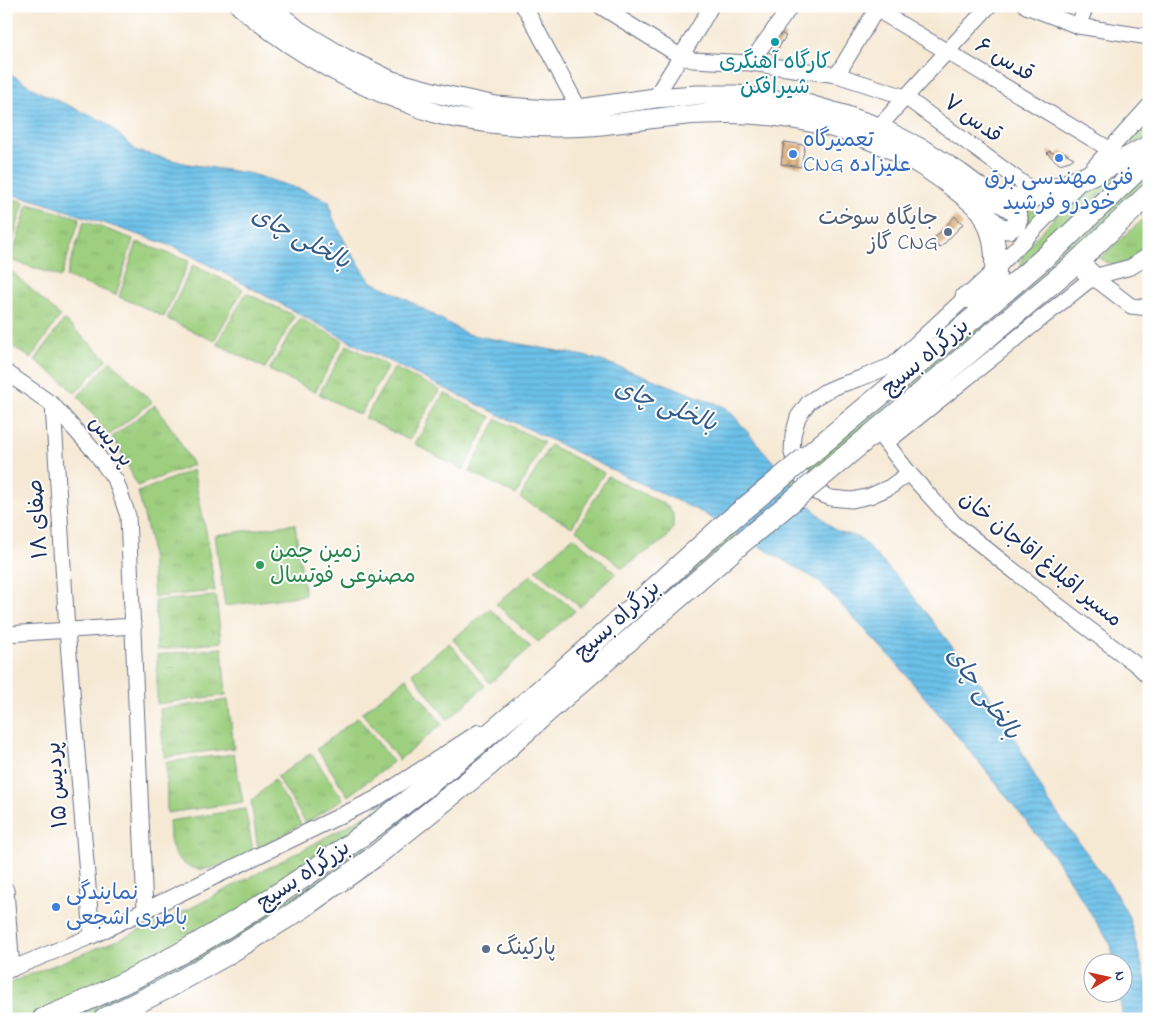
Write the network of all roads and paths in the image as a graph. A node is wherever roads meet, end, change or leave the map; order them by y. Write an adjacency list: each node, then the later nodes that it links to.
1 (240, 6): 21 (main road)
2 (269, 6): 20 (main road)
3 (600, 6): 14 (street)
4 (711, 6): 14 (street)
5 (791, 6): 15 (street)
6 (990, 6): 13 (street)
7 (1026, 6): 11 (street)
8 (1086, 6): 11 (street)
9 (527, 8): 20 (street)
10 (874, 8): 13 (street, قدس ۶); 16 (street, قدس ۶)
11 (1078, 26): 12 (street)
12 (1149, 37)
13 (946, 52): 17 (street); 24 (street, قدس ۶)
14 (680, 56): 15 (street, قدس ۷); 18 (street)
15 (750, 63): 16 (street, قدس ۷)
16 (836, 75): 17 (street, قدس ۷)
17 (905, 97): 22 (street); 28 (street, قدس ۷)
18 (655, 98): 20 (main road); 21 (main road); 22 (main road)
19 (1149, 106): 24 (street)
20 (579, 109)
21 (656, 118): 29 (main road)
22 (879, 127): 29 (main road)
23 (1149, 146): 26 (highway)
24 (1109, 149): 26 (street)
25 (1149, 159): 35 (highway, بزرگراه بسیج)
26 (1084, 178): 28 (highway); 32 (street)
27 (1149, 194): 31 (highway, بزرگراه بسیج)
28 (1038, 195): 29 (highway)
29 (989, 206): 32 (highway)
30 (1149, 255): 33 (street)
31 (1077, 262): 33 (highway); 39 (highway, بزرگراه بسیج)
32 (995, 270): 34 (street); 35 (highway)
33 (1094, 277): 36 (street); 39 (street)
34 (966, 297): 35 (highway); 40 (street)
35 (994, 301): 45 (highway, بزرگراه بسیج, bridge)
36 (1149, 308)
37 (6, 372): 38 (street, پردیس)
38 (52, 405): 41 (street, پردیس); 42 (street, صفای ۱۸)
39 (881, 437): 40 (street, مسیر اقبلاغ اقاجان خان); 51 (highway, بزرگراه بسیج, bridge)
40 (909, 473): 44 (street, مسیر اقبلاغ اقاجان خان)
41 (134, 626): 42 (street); 47 (street, پردیس)
42 (67, 630): 43 (street); 48 (street, پردیس ۱۵)
43 (6, 634)
44 (1149, 677)
45 (537, 694): 47 (street); 50 (highway, بزرگراه بسیج)
46 (6, 890): 49 (street)
47 (145, 910): 48 (street)
48 (92, 936): 49 (street)
49 (9, 970)
50 (44, 1019)
51 (104, 1019)

